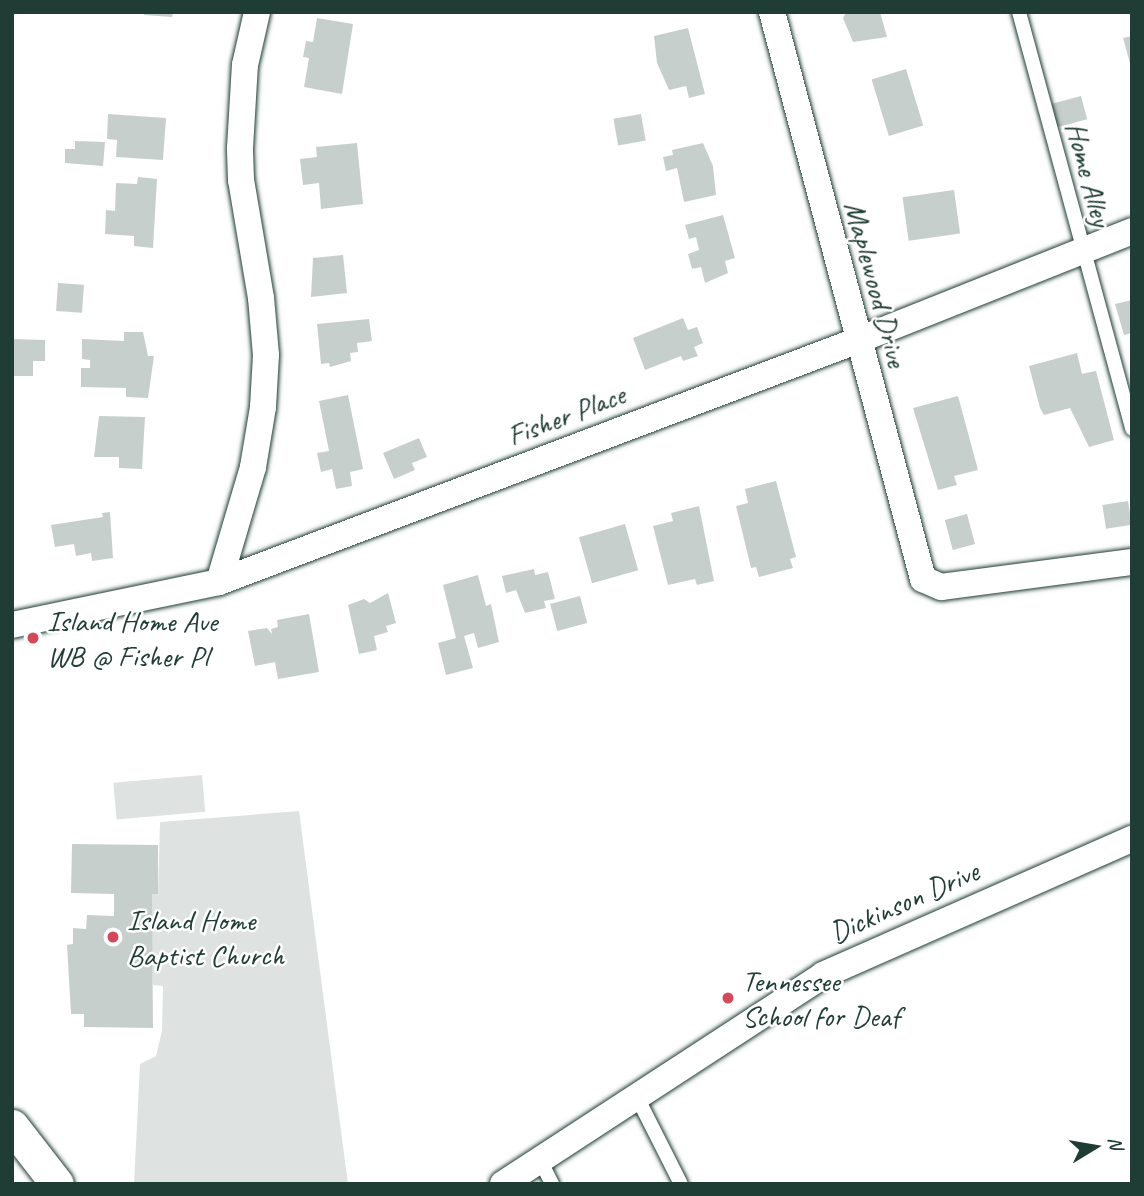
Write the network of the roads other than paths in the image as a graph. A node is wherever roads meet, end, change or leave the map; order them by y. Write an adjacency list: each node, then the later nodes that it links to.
1 (257, 12): 9 (street)
2 (772, 12): 6 (street, Maplewood Drive)
3 (1019, 12): 5 (lane, Home Alley)
4 (1132, 231): 5 (street, Fisher Place)
5 (1082, 250): 6 (street, Fisher Place); 7 (lane, Home Alley)
6 (856, 341): 8 (street, Maplewood Drive); 9 (street, Fisher Place)
7 (1132, 429)
8 (1132, 562)
9 (219, 582): 10 (street, Fisher Place)
10 (13, 624)
11 (1132, 839): 12 (street, Dickinson Drive)
12 (638, 1097): 14 (street, Dickinson Drive); 17 (lane)
13 (12, 1126): 15 (street)
14 (546, 1172): 16 (street, Dickinson Drive)
15 (57, 1184)
16 (503, 1184)
17 (681, 1184)

